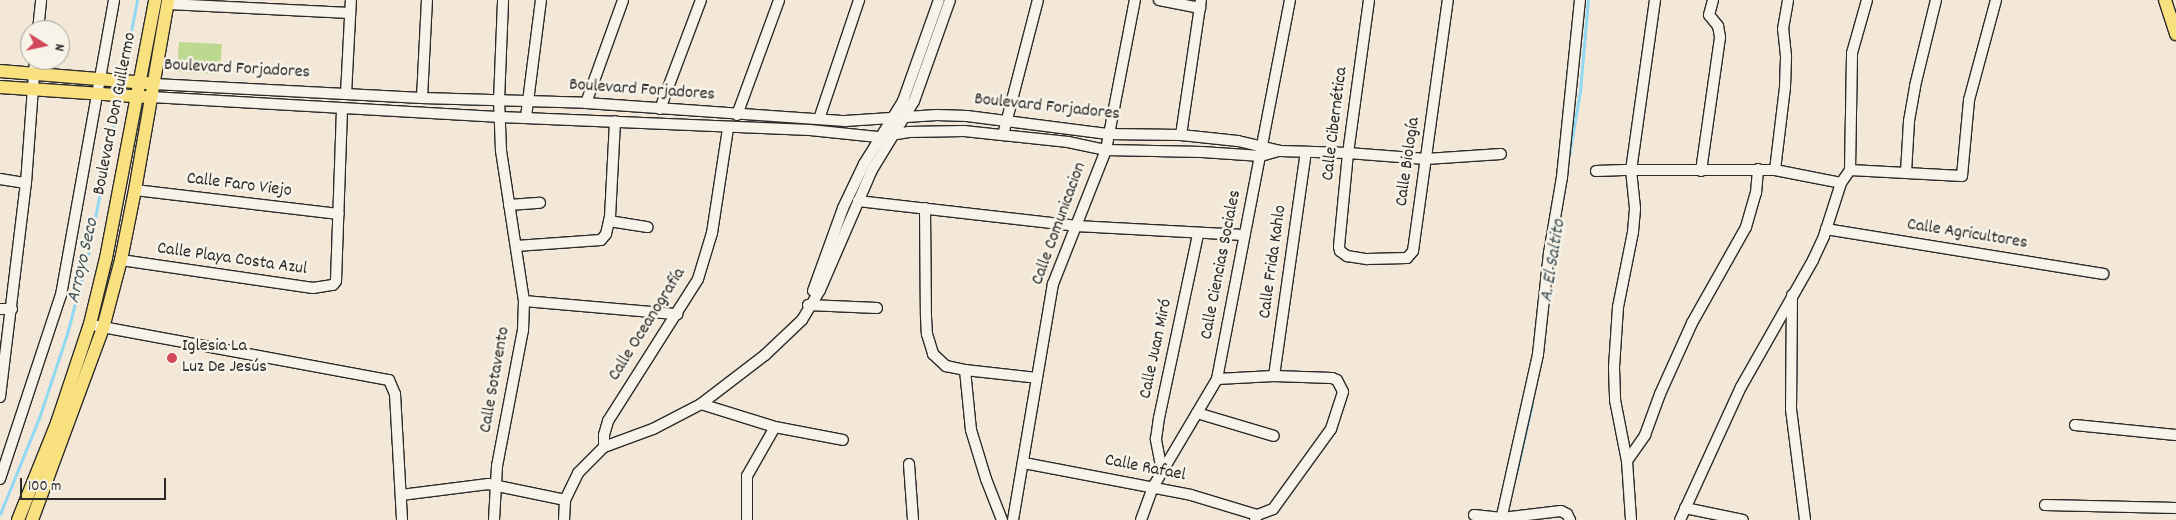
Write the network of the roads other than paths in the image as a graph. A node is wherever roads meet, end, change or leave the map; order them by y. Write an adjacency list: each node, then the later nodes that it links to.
1 (41, 0): 31 (street)
2 (114, 0): 36 (street, Boulevard Don Guillermo)
3 (155, 0): 37 (main road, Boulevard Don Guillermo)
4 (351, 0): 30 (street)
5 (427, 0): 45 (street)
6 (503, 0): 46 (street, Calle Sotavento)
7 (541, 0): 47 (street)
8 (622, 0): 48 (street)
9 (701, 0): 50 (street)
10 (779, 0): 51 (street)
11 (859, 0): 55 (street)
12 (939, 0): 56 (street)
13 (950, 0): 52 (street)
14 (1038, 0): 57 (street)
15 (1135, 0): 61 (street, Calle Comunicacion)
16 (1159, 0): 29 (street)
17 (1290, 0): 66 (street, Calle Ciencias Sociales)
18 (1369, 0): 68 (street, Calle Cibernética)
19 (1448, 0): 70 (street, Calle Biología)
20 (1580, 0): 133 (street)
21 (1655, 0): 72 (street)
22 (1712, 0): 76 (street)
23 (1788, 0): 73 (street)
24 (1868, 0): 74 (street)
25 (1936, 0): 77 (street)
26 (1996, 0): 77 (street)
27 (2166, 1): 32 (main road)
28 (168, 2): 30 (street); 38 (main road, Boulevard Don Guillermo)
29 (1200, 4): 63 (street)
30 (350, 13): 42 (street)
31 (39, 20)
32 (2176, 34)
33 (34, 70): 35 (street)
34 (0, 72): 35 (main road, Boulevard Forjadores)
35 (34, 74): 36 (main road, Boulevard Forjadores); 40 (street)
36 (103, 79): 37 (main road, Boulevard Forjadores); 41 (street, Boulevard Don Guillermo)
37 (138, 82): 38 (main road, Boulevard Forjadores); 43 (main road, Boulevard Don Guillermo)
38 (154, 84): 42 (street, Boulevard Forjadores); 44 (main road, Boulevard Don Guillermo)
39 (0, 87): 40 (main road, Boulevard Forjadores)
40 (32, 89): 41 (main road, Boulevard Forjadores); 79 (street)
41 (101, 93): 43 (main road, Boulevard Forjadores); 123 (street, Boulevard Don Guillermo)
42 (346, 94): 45 (street, Boulevard Forjadores)
43 (135, 96): 44 (main road, Boulevard Forjadores); 104 (main road, Boulevard Don Guillermo)
44 (152, 98): 49 (street, Boulevard Forjadores); 81 (main road, Boulevard Don Guillermo)
45 (422, 98): 46 (street, Boulevard Forjadores)
46 (499, 101): 47 (street, Boulevard Forjadores); 53 (street, Calle Sotavento)
47 (527, 102): 48 (street, Boulevard Forjadores); 54 (street)
48 (586, 103): 50 (street, Boulevard Forjadores)
49 (342, 109): 53 (street, Boulevard Forjadores); 86 (street)
50 (660, 109): 51 (street, Boulevard Forjadores)
51 (736, 115): 55 (street, Boulevard Forjadores)
52 (905, 116): 56 (street, Boulevard Forjadores); 57 (street, Boulevard Forjadores); 60 (street)
53 (500, 117): 54 (street, Boulevard Forjadores); 84 (street, Calle Sotavento)
54 (526, 117): 58 (street, Boulevard Forjadores)
55 (819, 118): 56 (street, Boulevard Forjadores)
56 (892, 118): 64 (street)
57 (1008, 120): 61 (street, Boulevard Forjadores); 62 (street)
58 (615, 121): 59 (street, Boulevard Forjadores); 87 (street)
59 (728, 129): 64 (street, Boulevard Forjadores); 103 (street, Calle Oceanografía)
60 (894, 134): 62 (street, Boulevard Forjadores); 64 (street, Boulevard Forjadores); 82 (street)
61 (1108, 134): 63 (street, Boulevard Forjadores); 65 (street, Calle Comunicacion)
62 (1003, 135): 65 (street, Boulevard Forjadores)
63 (1181, 135): 66 (street, Boulevard Forjadores)
64 (878, 137): 99 (street)
65 (1106, 150): 66 (street, Boulevard Forjadores); 88 (street, Calle Comunicacion)
66 (1262, 151): 67 (street, Boulevard Forjadores); 92 (street, Calle Ciencias Sociales)
67 (1306, 152): 68 (street, Boulevard Forjadores); 107 (street, Calle Frida Kahlo)
68 (1348, 152): 70 (street, Boulevard Forjadores); 94 (street, Calle Cibernética)
69 (1501, 154): 70 (street, Boulevard Forjadores)
70 (1426, 160): 94 (street, Calle Biología)
71 (1758, 169): 73 (street); 76 (street); 119 (street)
72 (1631, 170): 75 (street); 76 (street); 119 (street)
73 (1775, 170): 80 (street)
74 (1850, 170): 77 (street); 80 (street)
75 (1596, 171)
76 (1701, 171)
77 (1906, 172)
78 (0, 179): 79 (street)
79 (26, 183): 102 (street)
80 (1841, 183): 90 (street)
81 (135, 190): 86 (street, Calle Faro Viejo); 95 (main road, Boulevard Don Guillermo)
82 (858, 202): 85 (street); 99 (street)
83 (540, 203): 84 (street)
84 (509, 206): 93 (street, Calle Sotavento)
85 (925, 208): 88 (street); 106 (street)
86 (339, 214): 95 (street, Calle Playa Costa Azul)
87 (609, 221): 89 (street); 93 (street)
88 (1076, 226): 91 (street); 108 (street, Calle Comunicacion)
89 (648, 227)
90 (1826, 229): 96 (street, Calle Agricultores); 97 (street)
91 (1198, 234): 92 (street); 122 (street, Calle Juan Miró)
92 (1244, 235): 109 (street, Calle Ciencias Sociales)
93 (516, 246): 98 (street, Calle Sotavento)
94 (1340, 251)
95 (120, 260): 105 (main road, Boulevard Don Guillermo)
96 (2103, 274)
97 (1792, 294): 129 (street); 148 (street)
98 (524, 301): 103 (street); 124 (street, Calle Sotavento)
99 (810, 305): 100 (street); 111 (street)
100 (877, 308)
101 (0, 309): 102 (street)
102 (12, 309): 110 (street)
103 (677, 314): 118 (street, Calle Oceanografía)
104 (90, 324): 105 (street); 134 (main road, Boulevard Don Guillermo)
105 (103, 328): 126 (street); 135 (main road, Boulevard Don Guillermo)
106 (965, 370): 108 (street); 141 (street)
107 (1274, 376): 109 (street); 132 (street)
108 (1037, 378): 120 (street, Calle Comunicacion)
109 (1217, 379): 112 (street, Calle Ciencias Sociales)
110 (0, 397)
111 (701, 404): 114 (street); 118 (street)
112 (1197, 413): 116 (street); 122 (street, Calle Ciencias Sociales)
113 (2075, 425): 115 (street)
114 (775, 427): 117 (street); 139 (street)
115 (2176, 435)
116 (1274, 436)
117 (843, 440)
118 (604, 447): 127 (street)
119 (1627, 461): 145 (street)
120 (1024, 463): 125 (street, Calle Rafael); 142 (street, Calle Comunicacion)
121 (909, 464): 140 (street)
122 (1162, 471): 125 (street, Calle Ciencias Sociales)
123 (1, 476)
124 (494, 486): 126 (street); 127 (street); 137 (street, Calle Sotavento)
125 (1153, 487): 132 (street, Calle Rafael); 143 (street, Calle Ciencias Sociales)
126 (401, 494): 136 (street)
127 (565, 500): 138 (street)
128 (2045, 505): 130 (street)
129 (1685, 508): 146 (street); 147 (street)
130 (2176, 508)
131 (1474, 515): 133 (street)
132 (1256, 518)
133 (1502, 519): 144 (street)
134 (18, 520)
135 (32, 520)
136 (402, 520)
137 (494, 520)
138 (564, 520)
139 (747, 520)
140 (913, 520)
141 (1002, 520)
142 (1013, 520)
143 (1141, 520)
144 (1570, 520)
145 (1630, 520)
146 (1680, 520)
147 (1743, 520)
148 (1805, 520)

